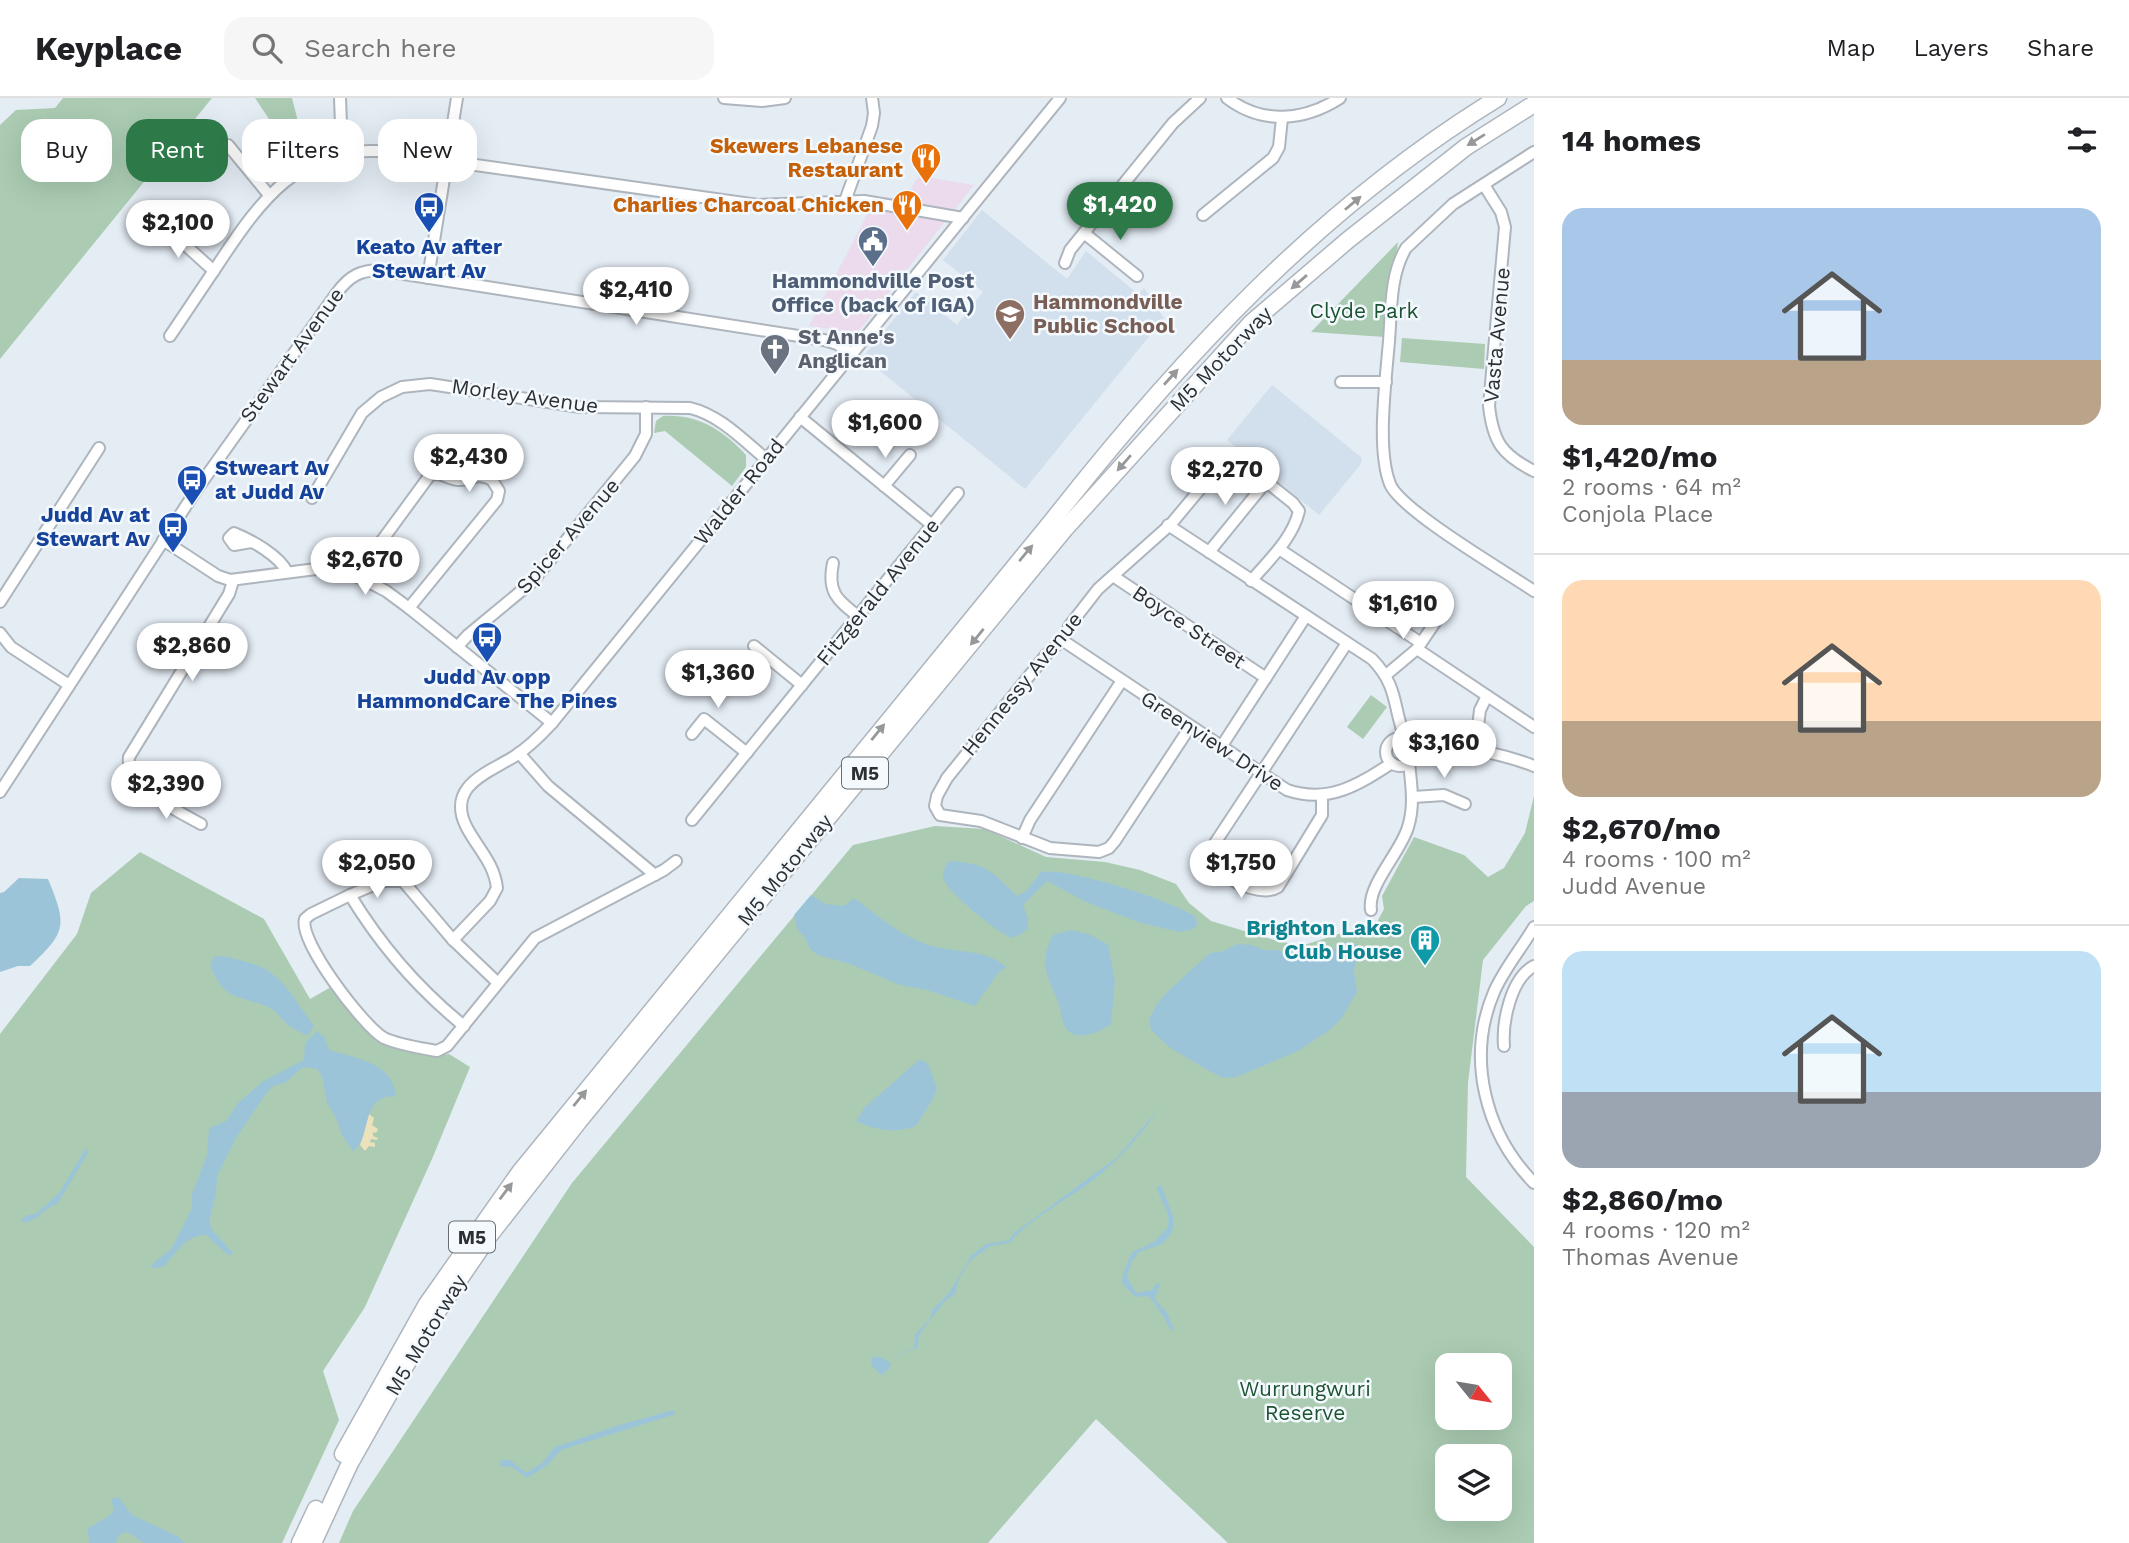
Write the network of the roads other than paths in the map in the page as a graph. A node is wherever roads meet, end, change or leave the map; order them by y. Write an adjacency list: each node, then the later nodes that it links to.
1 (340, 98): 13 (street)
2 (457, 98): 14 (street)
3 (724, 98): 4 (street)
4 (785, 98)
5 (872, 98): 22 (street)
6 (1060, 98): 24 (street, Walder Road)
7 (1199, 98): 26 (street)
8 (1227, 98): 12 (street)
9 (1340, 98): 12 (street)
10 (1498, 98): 111 (highway, M5 Motorway / M5, one-way to 10)
11 (1534, 104): 112 (highway, M5 Motorway / M5, one-way to 112)
12 (1282, 118): 23 (street)
13 (341, 119)
14 (453, 119)
15 (228, 145): 21 (street)
16 (1534, 152): 20 (street)
17 (477, 165): 22 (street)
18 (285, 182): 21 (street)
19 (443, 182): 30 (street)
20 (1484, 185): 35 (street); 42 (street, Vasta Avenue)
21 (269, 195): 28 (street)
22 (845, 201): 24 (street)
23 (1203, 215)
24 (962, 218): 32 (street, Walder Road)
25 (163, 225): 28 (street)
26 (1084, 233): 27 (street); 29 (street)
27 (1066, 263)
28 (214, 271): 31 (street)
29 (1137, 276)
30 (428, 278): 32 (street, Stewart Avenue); 49 (street, Stewart Avenue)
31 (170, 336)
32 (852, 354): 38 (street, Walder Road)
33 (387, 378): 36 (street)
34 (1341, 382): 35 (street)
35 (1386, 382): 59 (street)
36 (393, 390): 37 (street, Morley Avenue); 46 (street, Morley Avenue)
37 (646, 407): 41 (street, Morley Avenue); 70 (street, Spicer Avenue)
38 (800, 417): 41 (street, Walder Road); 44 (street)
39 (99, 448): 60 (street)
40 (910, 454): 44 (street)
41 (766, 459): 78 (street, Walder Road)
42 (1534, 471)
43 (1266, 482): 48 (street, Hennessy Avenue); 51 (street, Hennessy Avenue); 52 (street)
44 (884, 486): 47 (street)
45 (958, 493): 47 (street, Fitzgerald Avenue)
46 (312, 498)
47 (932, 525): 62 (street, Fitzgerald Avenue)
48 (1168, 526): 52 (street); 56 (street, Hennessy Avenue)
49 (163, 540): 57 (street); 74 (street, Stewart Avenue)
50 (251, 542): 54 (street)
51 (1279, 549): 58 (street, Hennessy Avenue); 69 (street)
52 (1209, 552): 58 (street)
53 (833, 563): 62 (street)
54 (287, 572): 55 (street); 57 (street)
55 (356, 576): 61 (street); 61 (street)
56 (1113, 576): 66 (street, Hennessy Avenue); 72 (street, Boyce Street)
57 (233, 581): 96 (street)
58 (1251, 581): 63 (street)
59 (1534, 591)
60 (0, 602)
61 (409, 608): 70 (street)
62 (858, 616): 75 (street, Fitzgerald Avenue)
63 (1306, 617): 67 (street); 72 (street)
64 (1436, 621): 69 (street)
65 (0, 633): 74 (street)
66 (1062, 640): 73 (street, Greenview Drive); 97 (street, Hennessy Avenue)
67 (1347, 643): 71 (street); 90 (street)
68 (754, 646): 75 (street)
69 (1419, 646): 71 (street); 76 (street)
70 (457, 647): 78 (street)
71 (1386, 676): 77 (street)
72 (1266, 678): 83 (street)
73 (1121, 682): 79 (street, Greenview Drive); 97 (street)
74 (69, 685): 91 (street, Stewart Avenue)
75 (802, 685): 87 (street, Fitzgerald Avenue)
76 (1487, 696): 80 (street); 85 (street)
77 (1399, 712): 82 (street); 84 (street)
78 (552, 723): 86 (street, Walder Road)
79 (1190, 727): 83 (street, Greenview Drive); 97 (street, Hennessy Avenue)
80 (1534, 727)
81 (692, 734): 87 (street)
82 (1392, 741): 84 (street); 88 (street)
83 (1221, 747): 90 (street, Greenview Drive)
84 (1413, 750): 85 (street); 88 (street); 92 (street)
85 (1475, 750): 89 (street)
86 (519, 753): 99 (street); 104 (street, Walder Road)
87 (747, 753): 95 (street, Fitzgerald Avenue)
88 (1391, 761): 92 (street); 93 (street, Greenview Drive)
89 (1534, 766)
90 (1260, 774): 93 (street, Greenview Drive); 93 (street)
91 (0, 792)
92 (1412, 792): 94 (street); 101 (street)
93 (1322, 795)
94 (1465, 804)
95 (692, 820)
96 (201, 824)
97 (1022, 838)
98 (676, 861): 99 (street)
99 (655, 875): 107 (street)
100 (350, 895): 104 (street); 108 (street); 108 (street)
101 (1371, 910)
102 (1534, 927): 105 (street)
103 (1534, 936): 105 (street)
104 (453, 940): 107 (street)
105 (1520, 950): 110 (street)
106 (1534, 966): 109 (street)
107 (498, 983): 108 (street)
108 (464, 1026)
109 (1504, 1046)
110 (1534, 1183)
111 (300, 1543)
112 (313, 1543)

